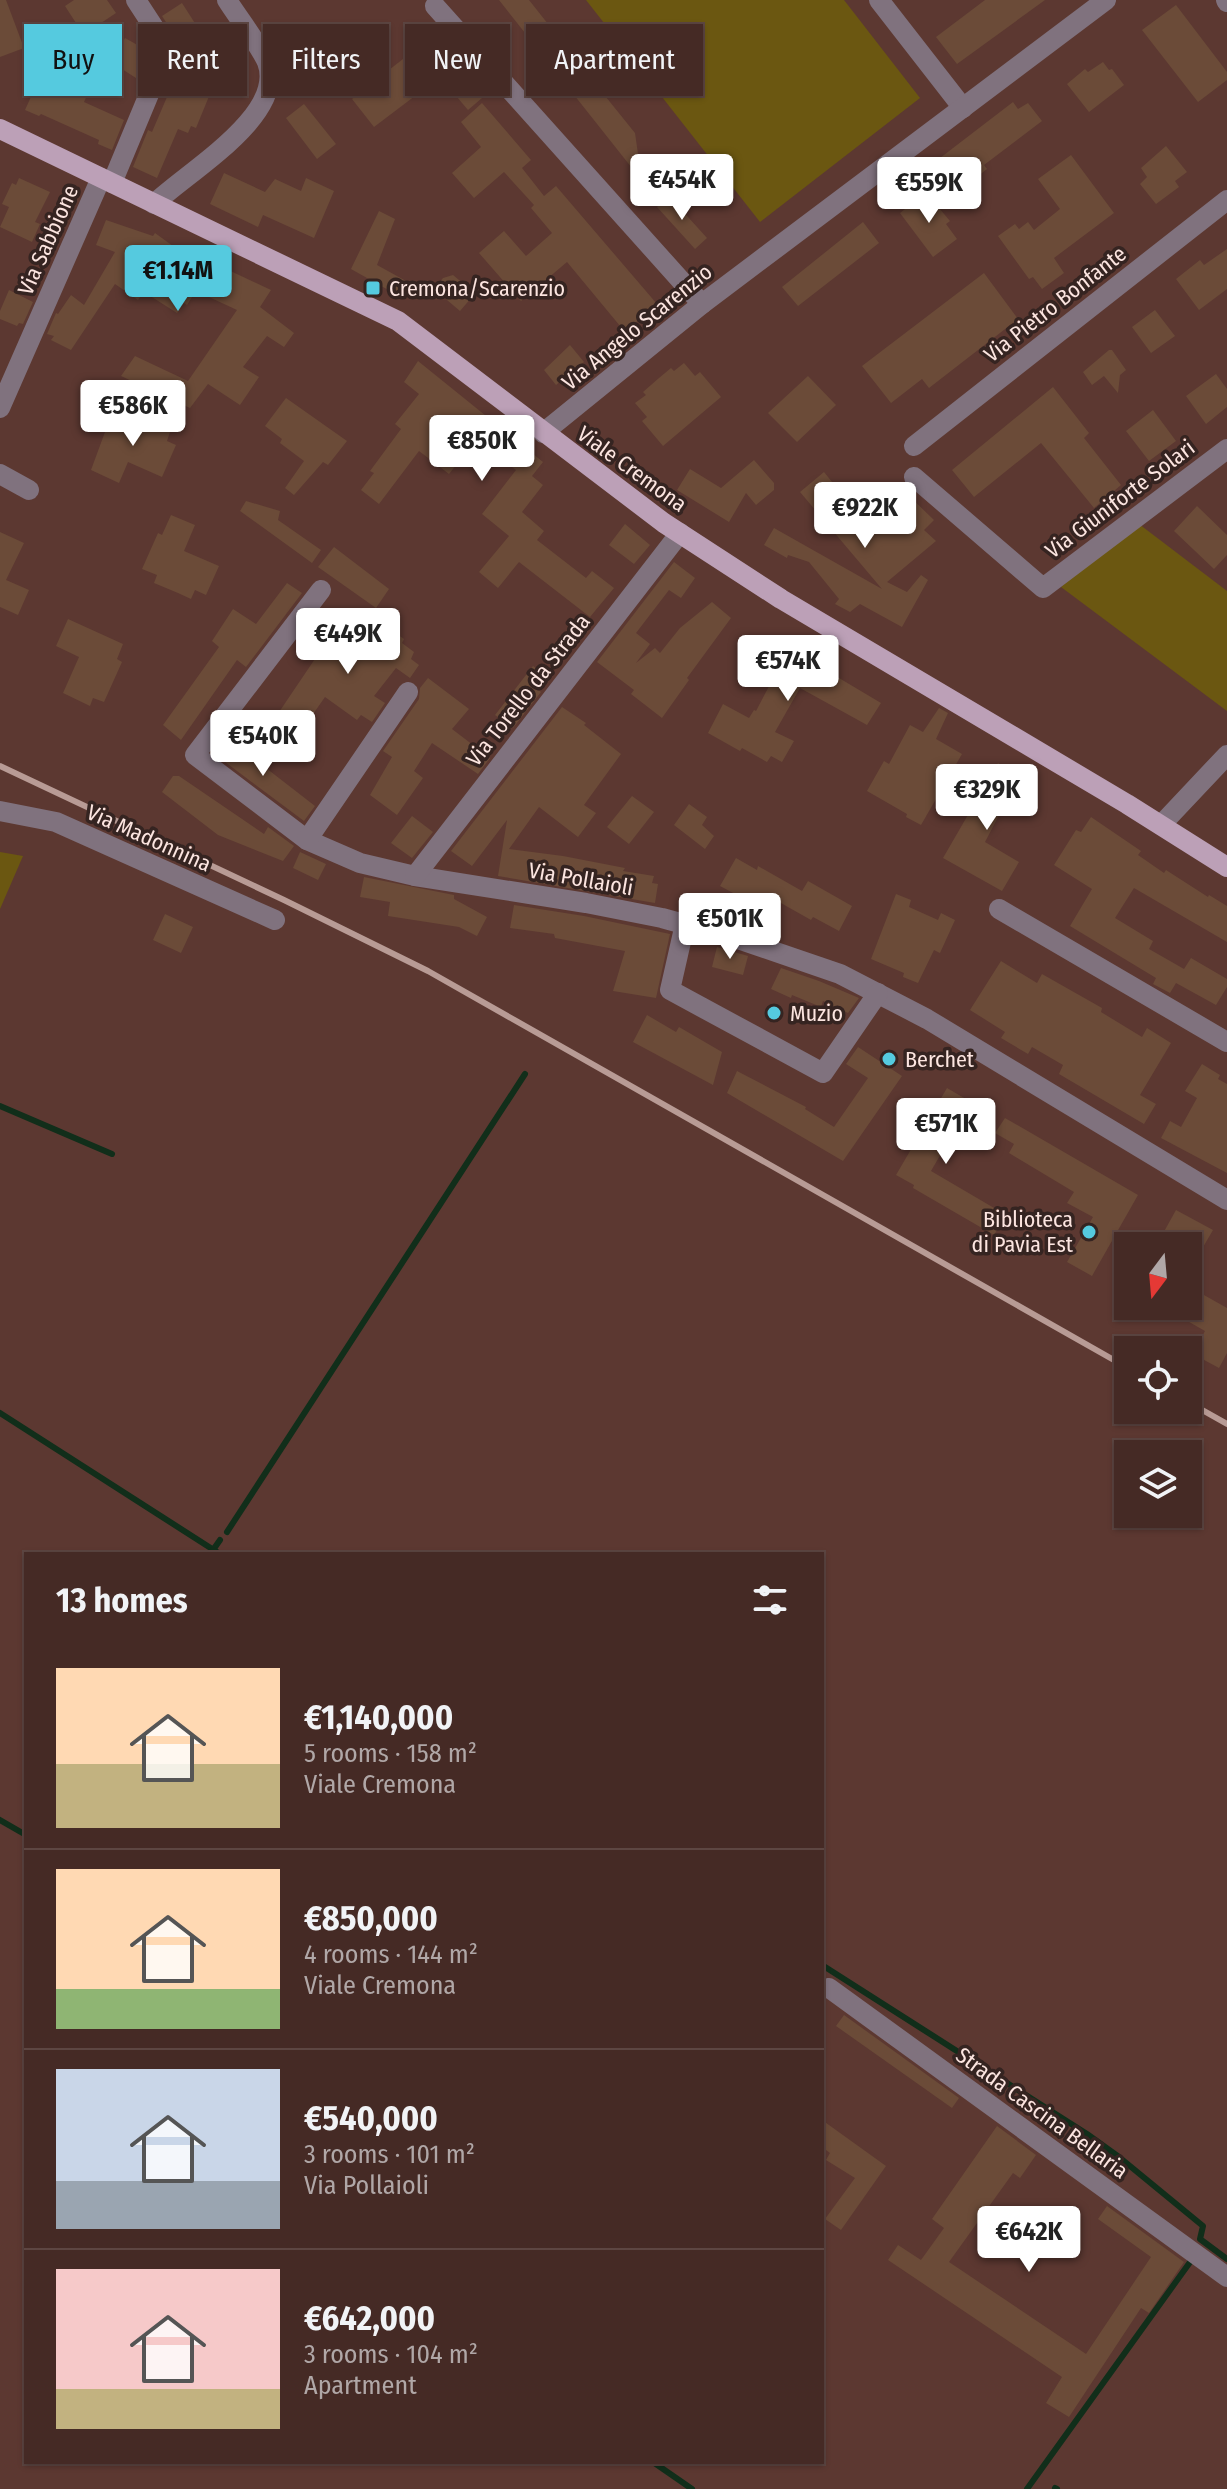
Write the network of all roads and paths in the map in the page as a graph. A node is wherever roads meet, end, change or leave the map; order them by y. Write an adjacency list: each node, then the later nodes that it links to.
1 (136, 0): 8 (street, Via Sabbione)
2 (227, 0): 10 (street)
3 (879, 0): 6 (street)
4 (1106, 0): 6 (street, Via Angelo Scarenzio)
5 (435, 6): 11 (street)
6 (963, 108): 11 (street, Via Angelo Scarenzio)
7 (0, 129): 8 (main road, Viale Cremona)
8 (106, 181): 10 (main road, Viale Cremona); 12 (street, Via Sabbione)
9 (1227, 200): 14 (street, Via Pietro Bonfante)
10 (154, 204): 13 (main road, Viale Cremona)
11 (702, 304): 13 (street, Via Angelo Scarenzio)
12 (0, 408)
13 (543, 433): 19 (main road, Viale Cremona)
14 (914, 446)
15 (1227, 449): 17 (street, Via Giuniforte Solari)
16 (0, 474): 18 (street)
17 (914, 477)
18 (29, 490)
19 (680, 533): 24 (main road, Viale Cremona); 27 (street, Via Torello da Strada)
20 (321, 590): 25 (street, Via Pollaioli)
21 (408, 692): 25 (street)
22 (1227, 755): 24 (street)
23 (0, 811): 29 (street, Via Madonnina)
24 (1161, 825): 26 (main road, Viale Cremona)
25 (307, 840): 27 (street, Via Pollaioli)
26 (1227, 867)
27 (415, 876): 30 (street, Via Pollaioli)
28 (999, 909): 32 (street)
29 (275, 920)
30 (685, 924): 31 (street, Via Pollaioli); 31 (street)
31 (878, 993): 33 (street, Via Pollaioli)
32 (1227, 1042)
33 (1227, 1200)
34 (829, 1988): 35 (street, Strada Cascina Bellaria)
35 (1227, 2277)

